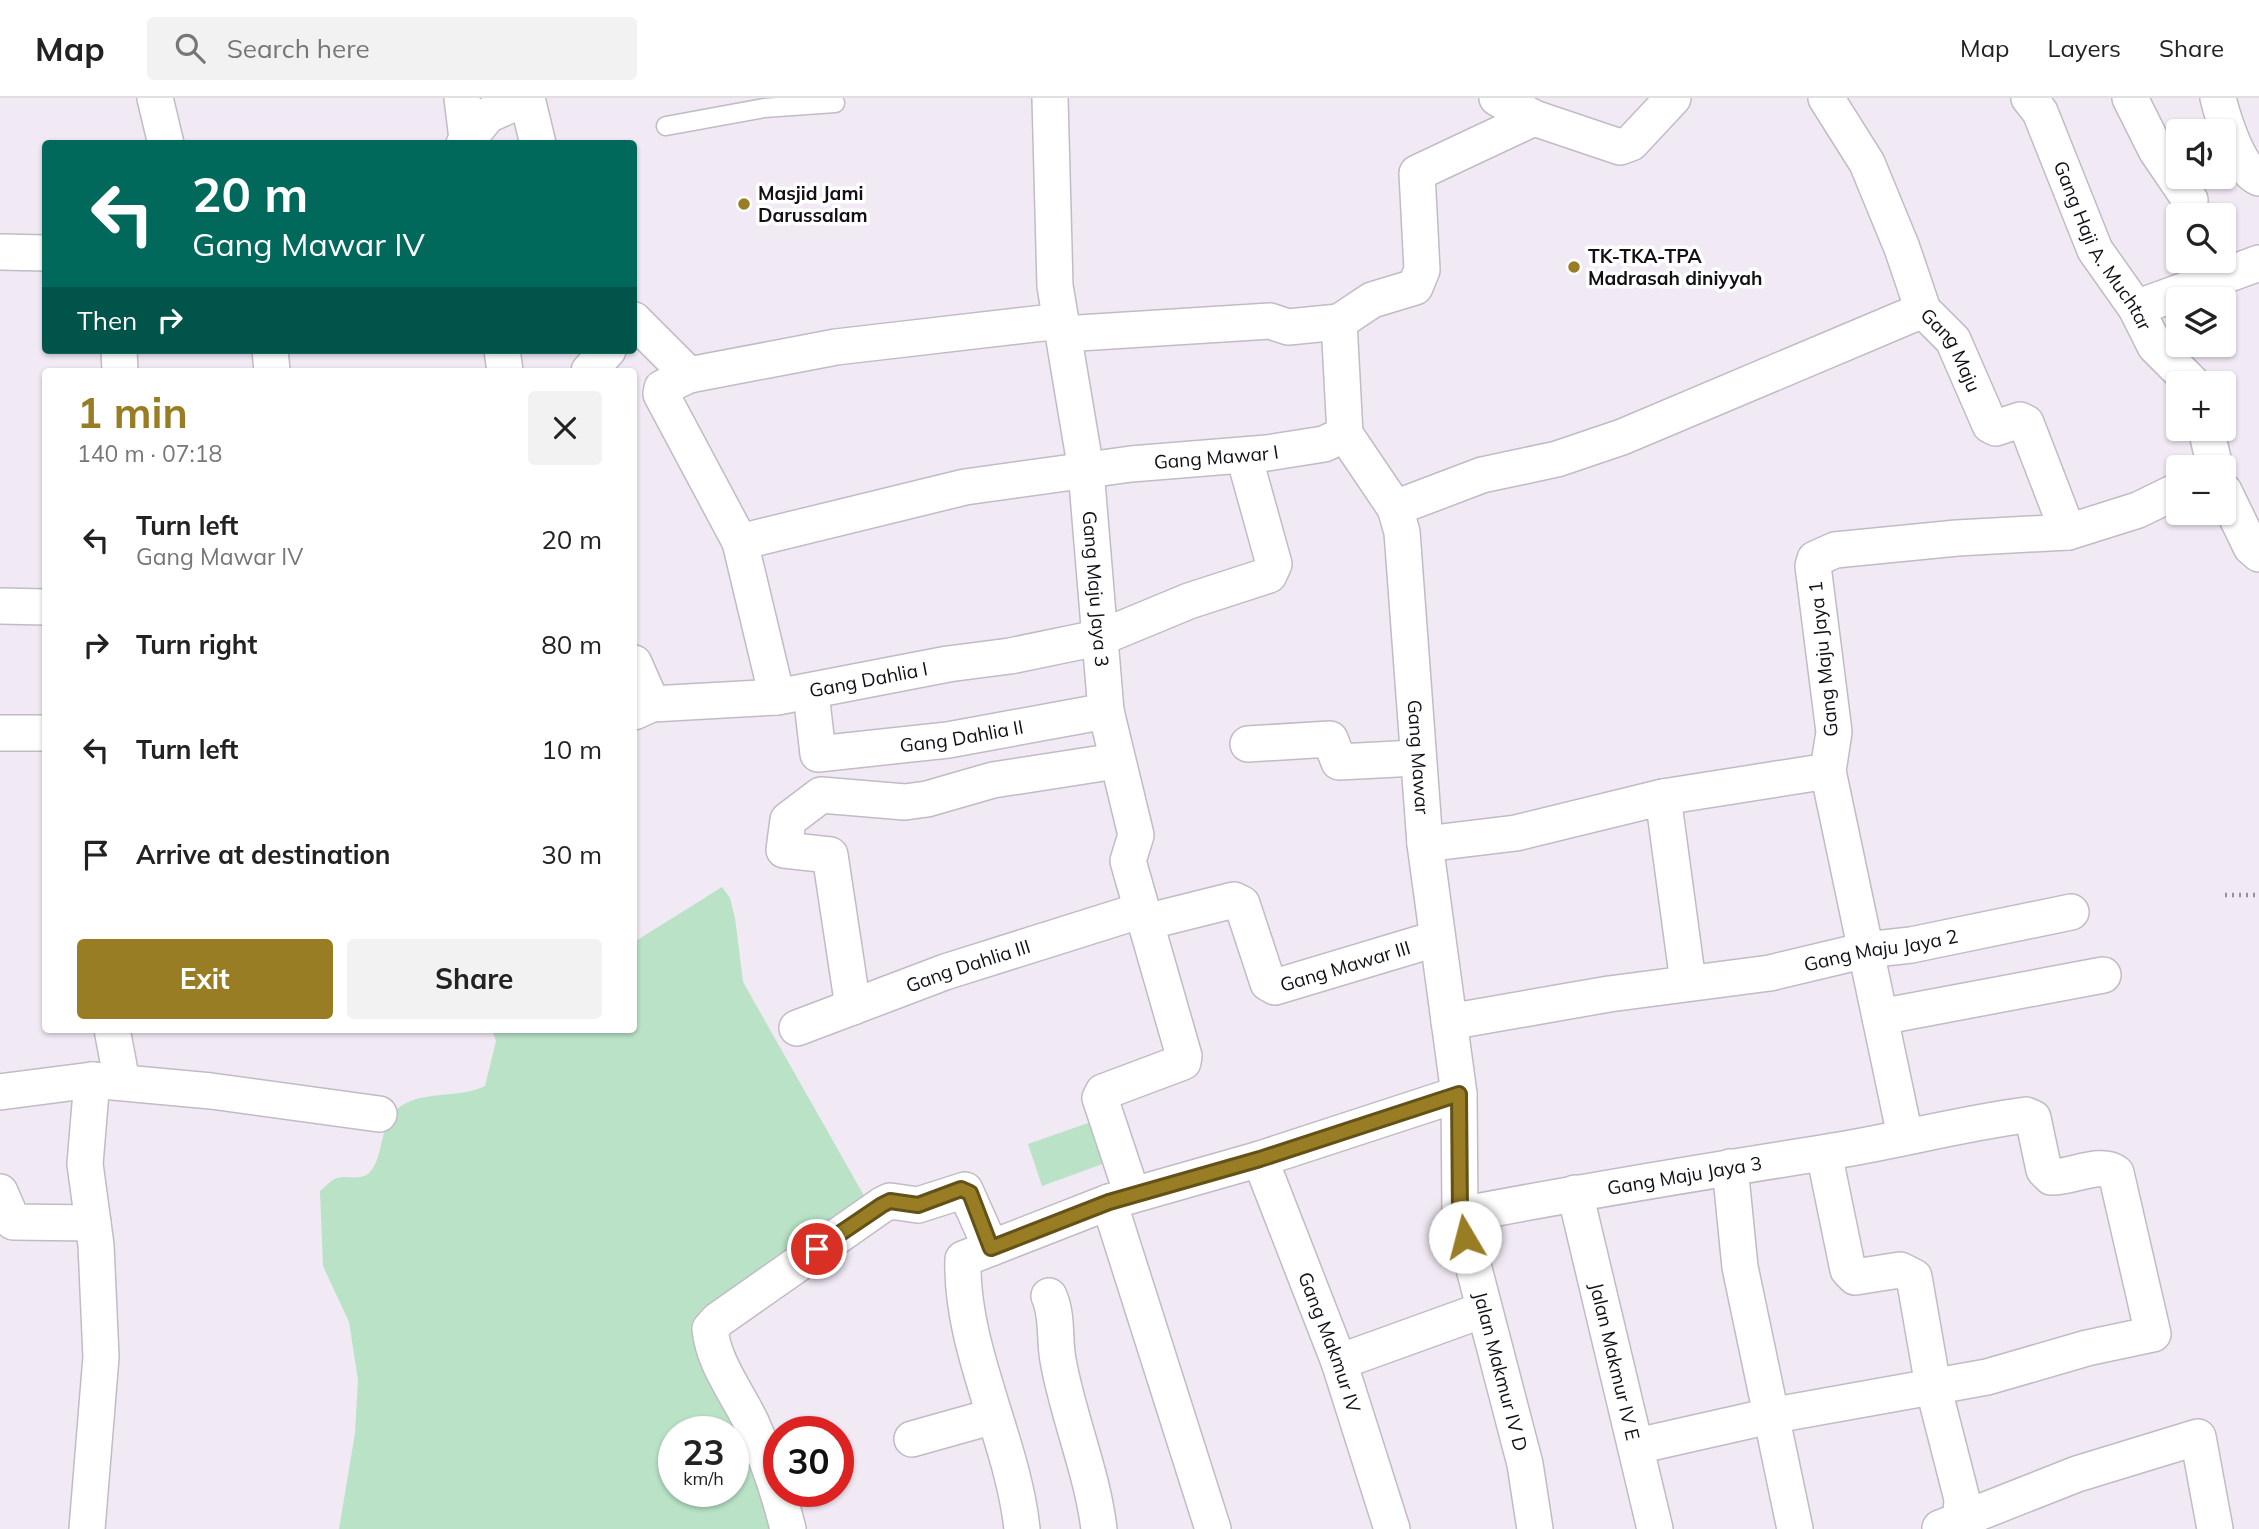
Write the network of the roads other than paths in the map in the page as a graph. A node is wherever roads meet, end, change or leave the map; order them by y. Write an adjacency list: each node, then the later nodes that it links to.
1 (155, 98): 15 (street)
2 (462, 98): 16 (street)
3 (526, 98): 17 (street); 18 (street)
4 (1050, 98): 28 (street, Gang Maju Jaya 3)
5 (1497, 98): 13 (street)
6 (1673, 98): 13 (street)
7 (1826, 98): 25 (street, Gang Maju)
8 (2029, 98): 24 (street, Gang Haji A. Muchtar)
9 (2130, 98): 20 (street)
10 (2218, 98): 19 (street)
11 (763, 103): 12 (lane); 14 (lane)
12 (835, 103)
13 (1534, 118): 27 (street)
14 (666, 126)
15 (165, 140)
16 (465, 140)
17 (466, 140)
18 (537, 140)
19 (2259, 178)
20 (2190, 200)
21 (0, 251): 22 (street)
22 (42, 253)
23 (2259, 263): 24 (street)
24 (2136, 308): 31 (street, Gang Haji A. Muchtar)
25 (1923, 310): 37 (street); 39 (street, Gang Maju)
26 (637, 322): 32 (street)
27 (1339, 322): 28 (street); 33 (street)
28 (1062, 327): 32 (street); 35 (street, Gang Maju Jaya 3)
29 (604, 354): 30 (street)
30 (592, 368)
31 (2180, 371)
32 (689, 375): 40 (street)
33 (1345, 434): 34 (street, Gang Mawar I); 37 (street, Gang Mawar)
34 (1244, 456): 35 (street, Gang Mawar I); 44 (street, Gang Dahlia I)
35 (1086, 470): 40 (street, Gang Mawar I); 44 (street, Gang Maju Jaya 3)
36 (2166, 496): 39 (street)
37 (1395, 508): 52 (street, Gang Mawar)
38 (2236, 514): 41 (street)
39 (2068, 533): 54 (street, Gang Maju Jaya 1)
40 (740, 542): 46 (street)
41 (2255, 551)
42 (0, 606): 43 (street)
43 (42, 607)
44 (1102, 637): 46 (street, Gang Dahlia I); 48 (street, Gang Maju Jaya 3)
45 (637, 678): 47 (street)
46 (794, 695): 47 (street, Gang Dahlia I); 48 (street, Gang Dahlia II)
47 (643, 708)
48 (1106, 711): 53 (street, Gang Maju Jaya 3)
49 (0, 733): 50 (street)
50 (42, 733)
51 (1248, 744): 52 (street)
52 (1416, 758): 56 (street, Gang Mawar)
53 (1116, 761): 58 (street, Gang Maju Jaya 3); 63 (street)
54 (1828, 771): 55 (street); 60 (street)
55 (1663, 797): 56 (street); 62 (street)
56 (1424, 844): 59 (street, Gang Mawar)
57 (2071, 912): 60 (street, Gang Maju Jaya 2)
58 (1144, 916): 59 (street, Gang Mawar III); 63 (street, Gang Dahlia III); 78 (street, Gang Maju Jaya 3)
59 (1435, 939): 65 (street, Gang Mawar)
60 (1866, 950): 62 (street, Gang Maju Jaya 2); 64 (street)
61 (2104, 975): 64 (street)
62 (1688, 982): 65 (street, Gang Maju Jaya 2)
63 (853, 1007): 66 (street, Gang Dahlia III)
64 (1880, 1017): 72 (street)
65 (1449, 1022): 70 (street, Gang Mawar)
66 (797, 1028)
67 (112, 1033): 68 (street)
68 (107, 1081): 69 (street); 71 (street); 80 (street)
69 (0, 1092)
70 (1459, 1094): 74 (street); 79 (street)
71 (379, 1114)
72 (1905, 1136): 73 (street, Gang Maju Jaya 3); 85 (street, Gang Maju Jaya 3)
73 (1824, 1153): 75 (street, Gang Maju Jaya 3); 85 (street)
74 (1260, 1159): 78 (street); 84 (street, Gang Makmur IV)
75 (1730, 1167): 77 (street, Gang Maju Jaya 3); 87 (street)
76 (0, 1192): 80 (street)
77 (1575, 1193): 79 (street, Gang Maju Jaya 3); 89 (street, Jalan Makmur IV E)
78 (1121, 1198): 81 (street); 95 (street)
79 (1460, 1215): 83 (street, Jalan Makmur IV D)
80 (93, 1223): 91 (street)
81 (991, 1248): 86 (street); 92 (street)
82 (1049, 1296): 94 (street)
83 (1483, 1310): 84 (street); 97 (street, Jalan Makmur IV D)
84 (1339, 1362): 96 (street, Gang Makmur IV)
85 (1933, 1386): 87 (street); 90 (street)
86 (995, 1416): 88 (street); 93 (street)
87 (1770, 1416): 89 (street); 99 (street)
88 (912, 1439)
89 (1637, 1446): 98 (street, Jalan Makmur IV E)
90 (1951, 1527): 100 (street)
91 (87, 1529)
92 (788, 1529)
93 (1021, 1529)
94 (1099, 1529)
95 (1213, 1529)
96 (1392, 1529)
97 (1535, 1529)
98 (1655, 1529)
99 (1795, 1529)
100 (2215, 1529)

